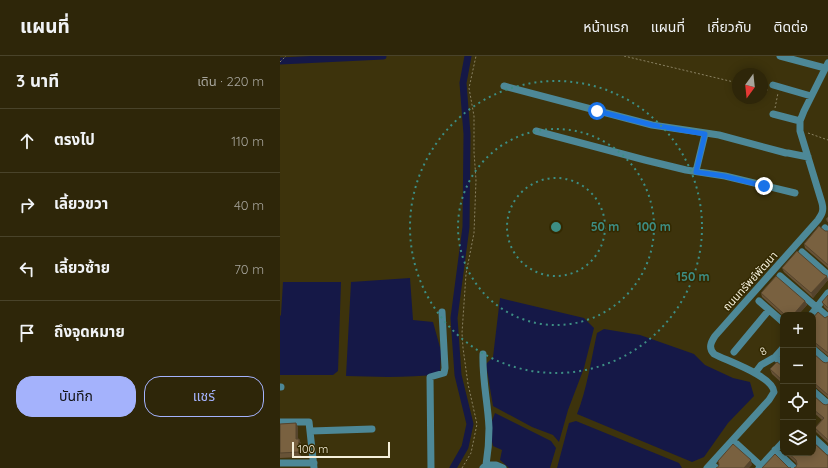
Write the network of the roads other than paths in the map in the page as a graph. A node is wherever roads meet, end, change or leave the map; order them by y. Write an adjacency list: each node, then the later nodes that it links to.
1 (780, 56): 2 (street)
2 (827, 66): 5 (street, ถนนทรัพย์พัฒนา)
3 (773, 85): 5 (street)
4 (504, 86): 9 (street)
5 (812, 96): 7 (street, ถนนทรัพย์พัฒนา)
6 (773, 114): 7 (street)
7 (800, 121): 10 (street, ถนนทรัพย์พัฒนา)
8 (536, 131): 11 (street)
9 (705, 134): 10 (street); 11 (street)
10 (808, 157): 31 (street, ถนนทรัพย์พัฒนา)
11 (696, 172): 12 (street)
12 (795, 193)
13 (802, 252): 14 (street)
14 (828, 275)
15 (780, 276): 18 (street)
16 (828, 293): 18 (street)
17 (759, 300): 19 (street)
18 (817, 307): 21 (street); 22 (street)
19 (769, 310): 23 (street); 25 (street)
20 (442, 312): 46 (street)
21 (813, 312)
22 (828, 317)
23 (780, 319)
24 (780, 351): 28 (street, 8)
25 (734, 352)
26 (816, 352): 30 (street)
27 (483, 354): 44 (street)
28 (775, 357): 29 (street); 31 (street, 8)
29 (780, 361)
30 (828, 362)
31 (755, 373): 48 (street, ถนนทรัพย์พัฒนา)
32 (816, 394): 33 (street)
33 (828, 404)
34 (280, 422): 36 (street)
35 (372, 429): 36 (street)
36 (311, 431): 43 (street)
37 (816, 440): 41 (street)
38 (737, 444): 45 (street)
39 (780, 445): 40 (street)
40 (775, 450): 45 (street); 49 (street)
41 (828, 451)
42 (280, 463): 43 (street)
43 (314, 465)
44 (485, 466): 47 (street)
45 (760, 467)
46 (431, 468)
47 (503, 468)
48 (707, 468)
49 (794, 468)

